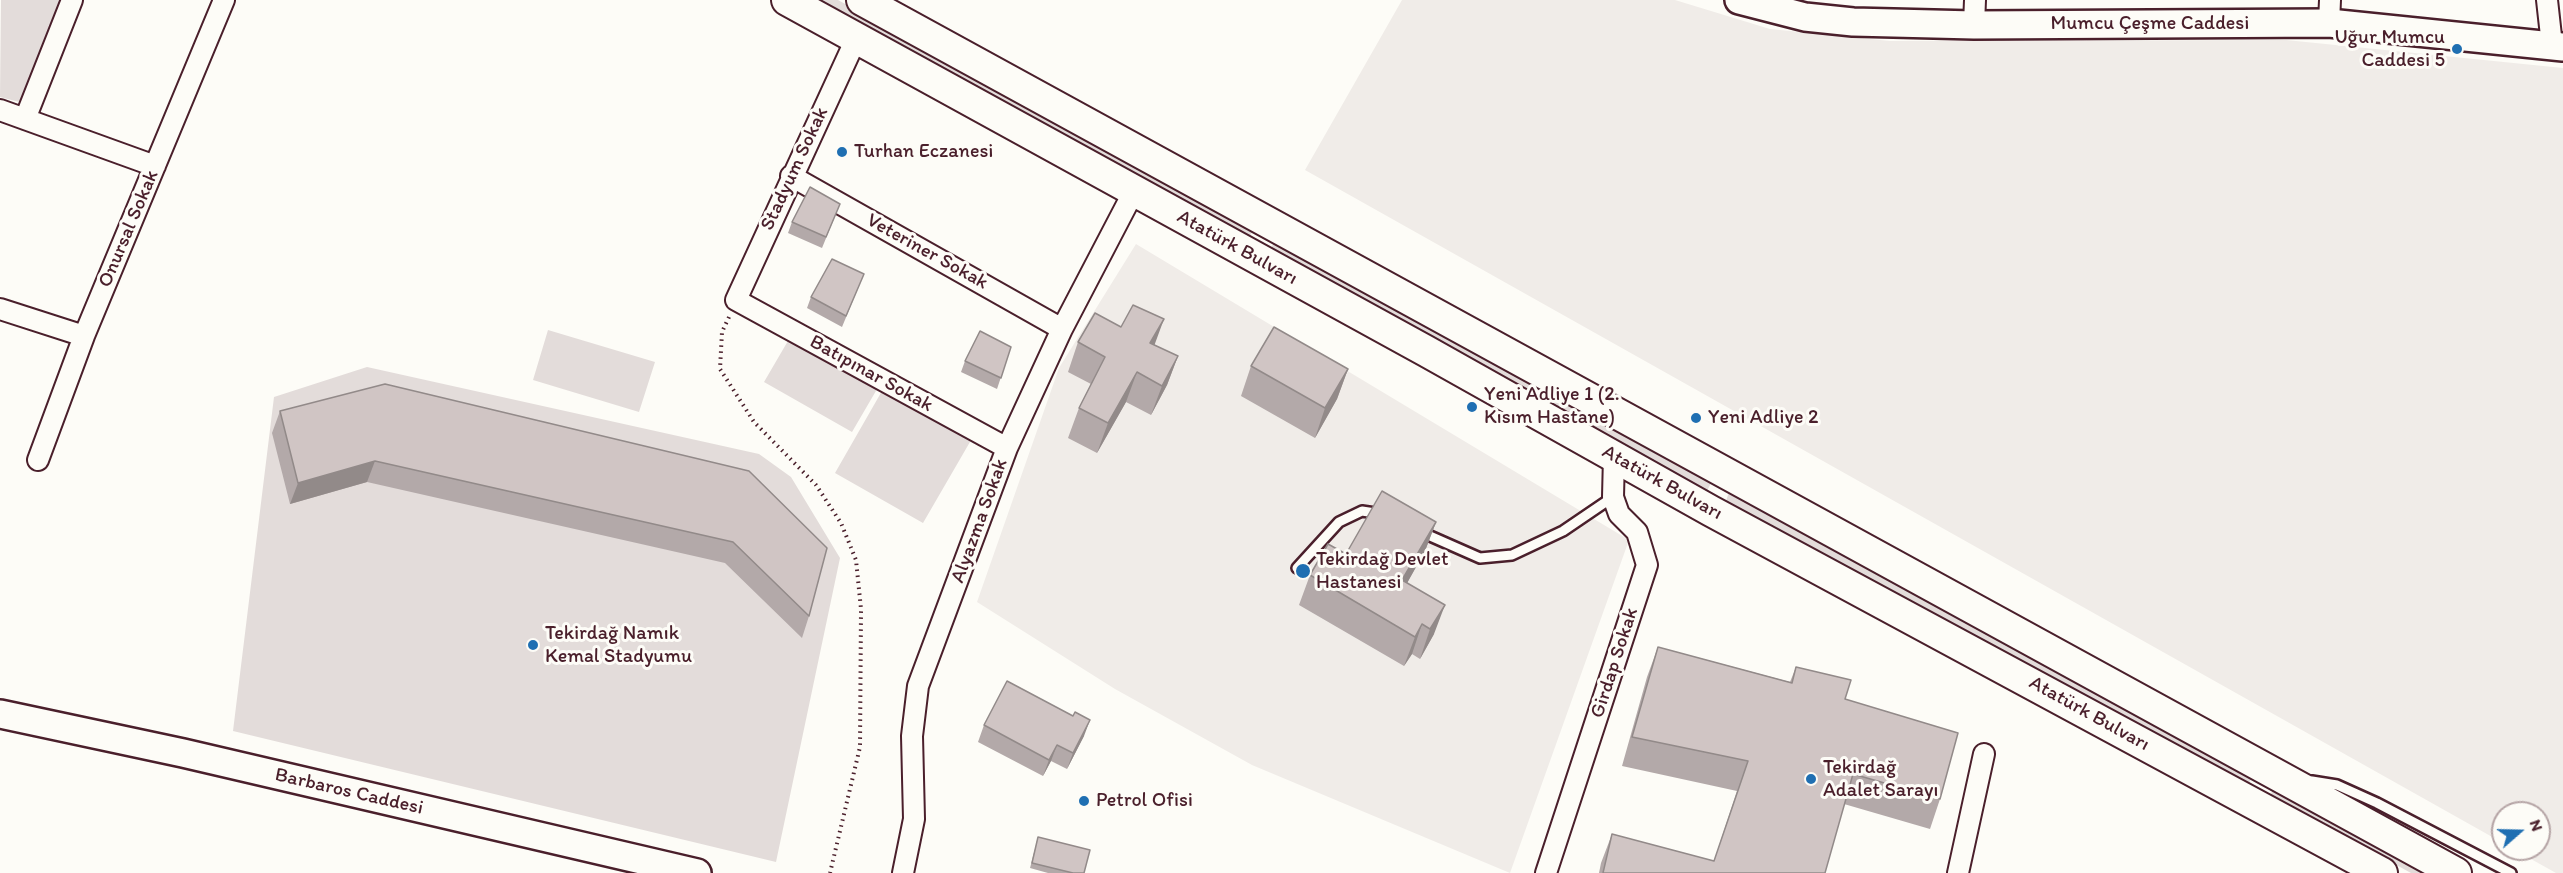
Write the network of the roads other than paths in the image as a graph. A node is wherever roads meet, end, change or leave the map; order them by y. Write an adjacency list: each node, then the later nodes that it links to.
1 (72, 0): 12 (street)
2 (224, 0): 13 (street, Onursal Sokak)
3 (787, 0): 9 (main road, Atatürk Bulvarı)
4 (862, 0): 29 (main road, Atatürk Bulvarı)
5 (2547, 0): 10 (street)
6 (1752, 2): 8 (street, Mumcu Çeşme Caddesi)
7 (2330, 12): 8 (street, Mumcu Çeşme Caddesi); 10 (street, Mumcu Çeşme Caddesi)
8 (1975, 13)
9 (856, 39): 14 (street, Stadyum Sokak); 15 (main road, Atatürk Bulvarı)
10 (2557, 46)
11 (0, 110): 12 (street)
12 (25, 119): 13 (street)
13 (155, 166): 19 (street, Onursal Sokak)
14 (791, 176): 16 (street, Stadyum Sokak); 18 (street, Veteriner Sokak)
15 (1134, 191): 18 (street, Alyazma Sokak); 21 (main road, Atatürk Bulvarı)
16 (736, 300): 20 (street, Batıpınar Sokak)
17 (0, 309): 19 (street)
18 (1062, 329): 20 (street, Alyazma Sokak)
19 (84, 336): 22 (street, Onursal Sokak)
20 (1007, 448): 31 (street, Alyazma Sokak)
21 (1614, 456): 23 (street); 34 (main road, Atatürk Bulvarı)
22 (38, 460)
23 (1613, 497): 25 (lane); 32 (street, Girdap Sokak)
24 (1390, 515): 26 (lane)
25 (1410, 526)
26 (1297, 568)
27 (0, 714): 30 (street, Barbaros Caddesi)
28 (1984, 754): 33 (street)
29 (2295, 783): 35 (main road, Atatürk Bulvarı); 36 (lane)
30 (697, 873)
31 (903, 873)
32 (1546, 873)
33 (1958, 873)
34 (2382, 873)
35 (2456, 873)
36 (2511, 873)

